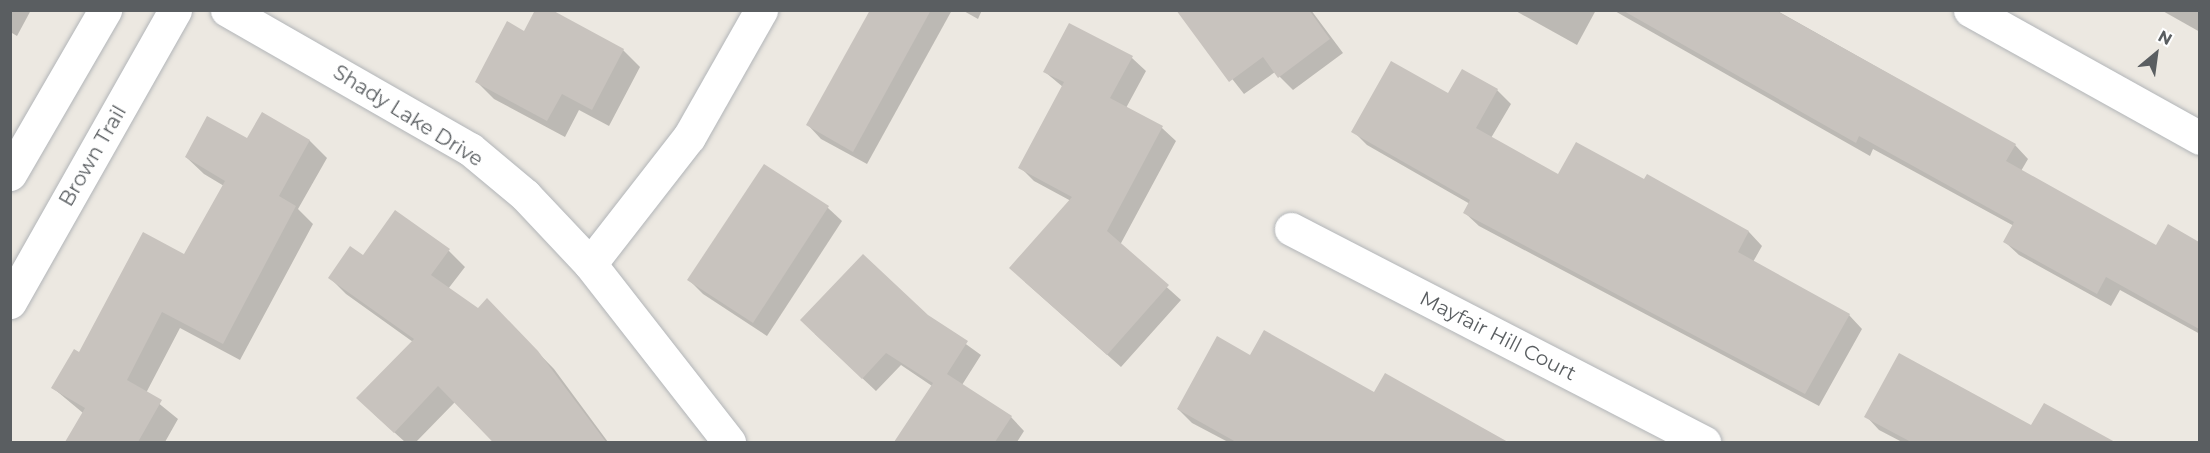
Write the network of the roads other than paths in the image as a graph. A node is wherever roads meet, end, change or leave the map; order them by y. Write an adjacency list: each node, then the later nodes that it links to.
1 (105, 10): 7 (street)
2 (176, 10): 10 (street, Brown Trail)
3 (227, 10): 9 (street, Shady Lake Drive)
4 (761, 10): 9 (street)
5 (1970, 10): 6 (street)
6 (2199, 138)
7 (10, 174)
8 (1291, 230): 12 (street, Mayfair Hill Court)
9 (590, 264): 11 (street, Shady Lake Drive)
10 (10, 302)
11 (729, 442)
12 (1704, 442)

